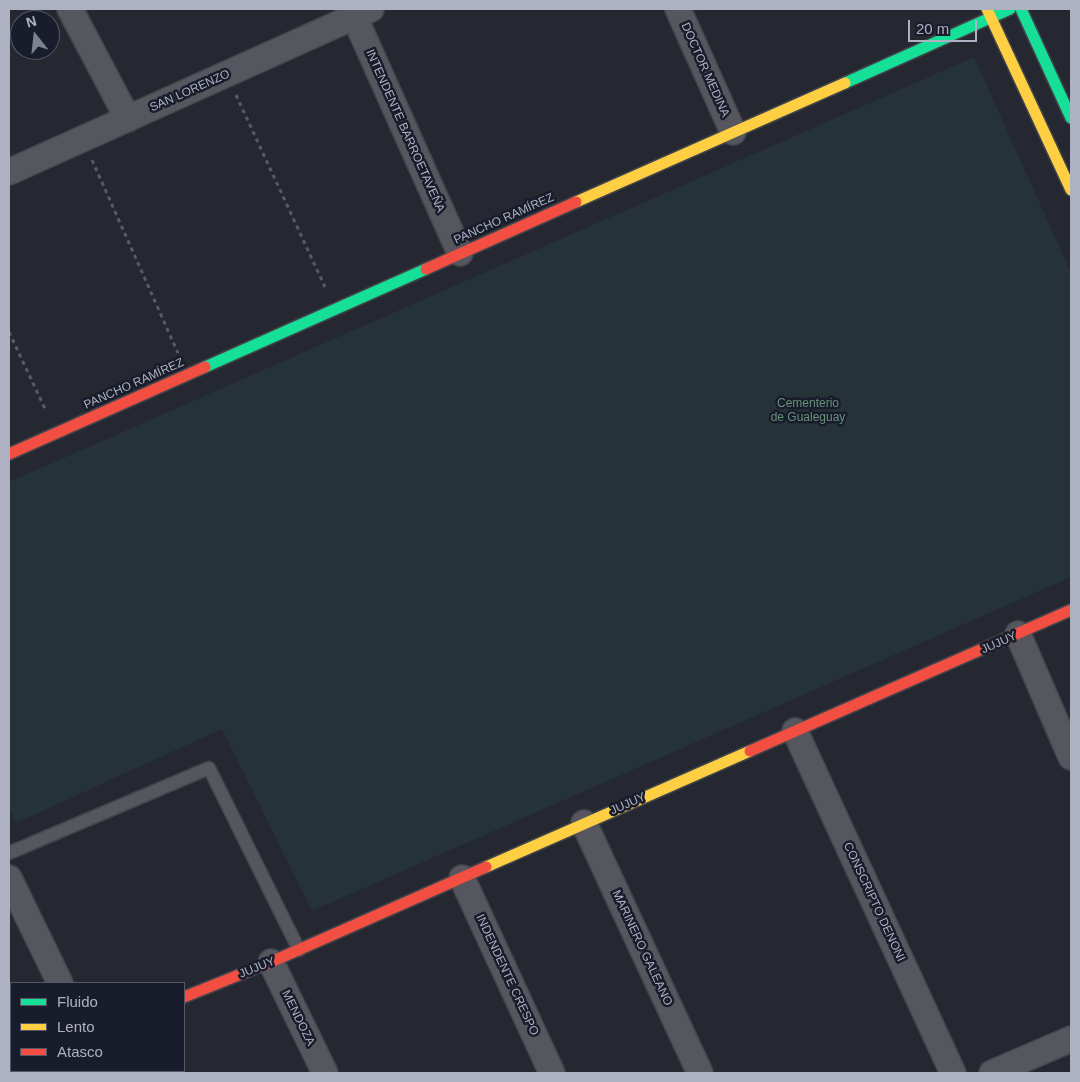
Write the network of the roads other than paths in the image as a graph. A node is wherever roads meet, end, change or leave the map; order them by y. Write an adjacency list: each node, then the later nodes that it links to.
1 (70, 9): 7 (street)
2 (678, 9): 9 (street, DOCTOR MEDINA)
3 (1010, 9): 6 (street, PANCHO RAMÍREZ)
4 (1021, 9): 8 (street)
5 (359, 11): 7 (street, SAN LORENZO); 12 (street, INTENDENTE BARROETAVEÑA)
6 (990, 13): 9 (street, PANCHO RAMÍREZ); 11 (street)
7 (128, 118): 10 (street, SAN LORENZO)
8 (1071, 118)
9 (733, 132): 12 (street, PANCHO RAMÍREZ)
10 (9, 172)
11 (1071, 190)
12 (460, 253): 13 (street, PANCHO RAMÍREZ)
13 (9, 454)
14 (1071, 610): 15 (street, JUJUY)
15 (1018, 634): 16 (street, JUJUY); 17 (street)
16 (795, 731): 18 (street, JUJUY); 30 (street, CONSCRIPTO DENONI)
17 (1071, 757)
18 (584, 823): 20 (street, JUJUY); 29 (street, MARINERO GALEANO)
19 (9, 853): 22 (lane)
20 (462, 878): 22 (street, JUJUY); 28 (street, INDENDENTE CRESPO)
21 (9, 879): 24 (street)
22 (299, 950): 23 (street, JUJUY)
23 (271, 962): 25 (street, JUJUY); 27 (street, MENDOZA)
24 (60, 982)
25 (185, 997)
26 (1071, 1039): 31 (street)
27 (325, 1073)
28 (552, 1073)
29 (700, 1073)
30 (953, 1073)
31 (992, 1073)

